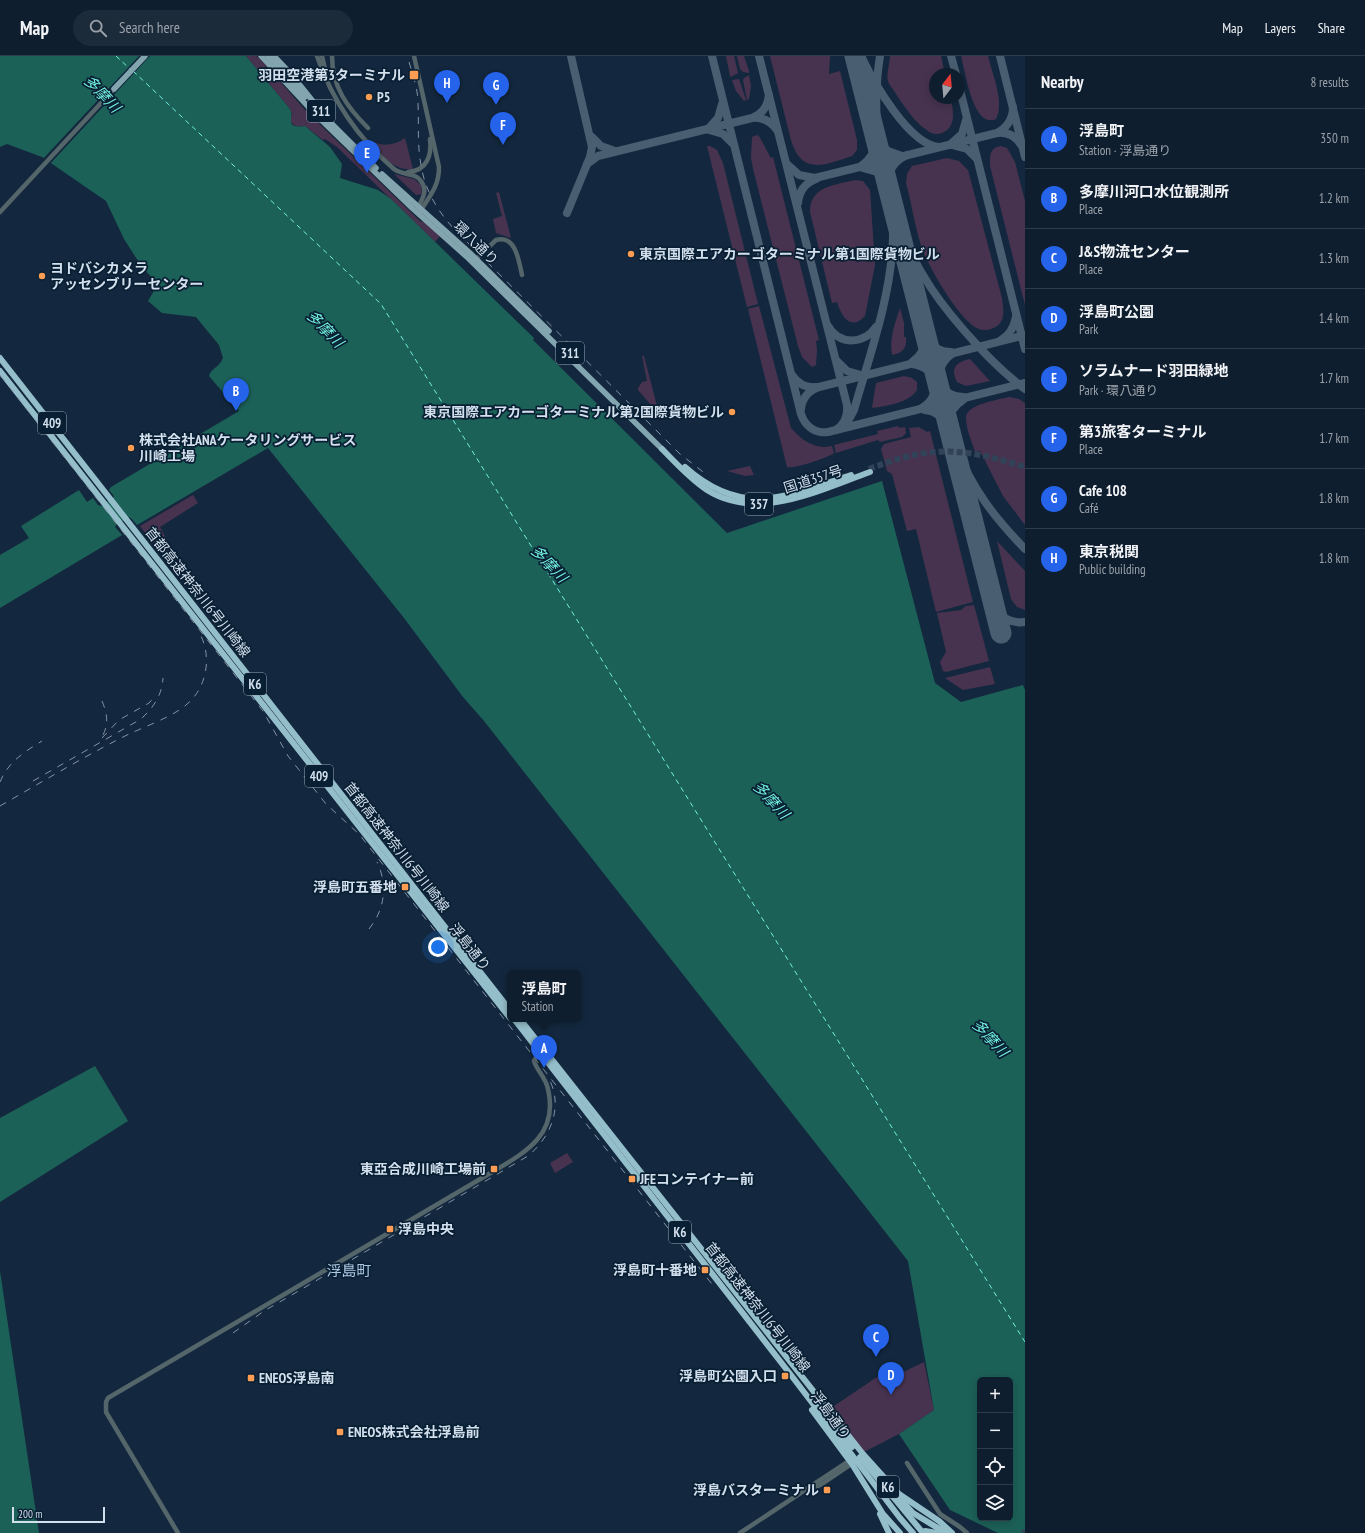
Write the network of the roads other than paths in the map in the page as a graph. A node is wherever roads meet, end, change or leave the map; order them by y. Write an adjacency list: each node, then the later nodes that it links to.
1 (145, 56): 11 (main road)
2 (262, 56): 12 (main road, 環八通り / 311)
3 (268, 56): 9 (main road)
4 (274, 56): 13 (main road, 環八通り / 311)
5 (317, 56): 10 (street)
6 (322, 56): 10 (street)
7 (332, 56): 15 (street)
8 (414, 56): 14 (street)
9 (286, 75): 12 (main road); 13 (main road)
10 (327, 80): 16 (street)
11 (114, 89): 18 (street)
12 (314, 113): 17 (main road, 環八通り / 311)
13 (328, 119): 17 (main road, 環八通り / 311)
14 (429, 127): 16 (street); 17 (street)
15 (368, 128)
16 (392, 167): 17 (street)
17 (419, 210): 19 (main road, 環八通り / 311); 19 (main road, 環八通り / 311)
18 (0, 212)
19 (475, 261): 20 (street); 23 (main road, 環八通り / 311)
20 (522, 275)
21 (0, 360): 24 (highway, 首都高速神奈川6号川崎線 / K6); 26 (highway, 浮島通り / 409); 27 (highway, 首都高速神奈川6号川崎線 / K6)
22 (0, 370): 24 (highway); 29 (highway, 浮島通り / 409)
23 (663, 448): 25 (highway, 国道357号 / 357)
24 (69, 450): 28 (highway, 首都高速神奈川6号川崎線 / K6)
25 (869, 471)
26 (507, 1002)
27 (507, 1006)
28 (507, 1010)
29 (507, 1013)
30 (514, 1022): 35 (highway, 浮島通り / 409)
31 (514, 1022): 36 (highway, 首都高速神奈川6号川崎線 / K6)
32 (521, 1022): 34 (highway, 浮島通り)
33 (521, 1022): 37 (highway, 首都高速神奈川6号川崎線 / K6)
34 (543, 1048): 35 (street); 38 (highway, 浮島通り)
35 (538, 1053): 39 (highway, 浮島通り / 409); 44 (street)
36 (822, 1415): 48 (highway, K6); 49 (highway, 首都高速神奈川6号川崎線 / K6)
37 (839, 1430): 43 (highway, 首都高速神奈川6号川崎線 / K6); 51 (highway, K6)
38 (863, 1454): 39 (street); 41 (highway, 浮島通り)
39 (851, 1463): 42 (highway, 浮島通り); 45 (street)
40 (907, 1463): 53 (street)
41 (887, 1481): 51 (highway); 52 (highway)
42 (866, 1486): 46 (highway); 47 (highway)
43 (924, 1532): 50 (highway)
44 (178, 1533)
45 (740, 1533)
46 (889, 1533)
47 (900, 1533)
48 (904, 1533)
49 (913, 1533)
50 (937, 1533)
51 (945, 1533)
52 (952, 1533)
53 (967, 1533)

